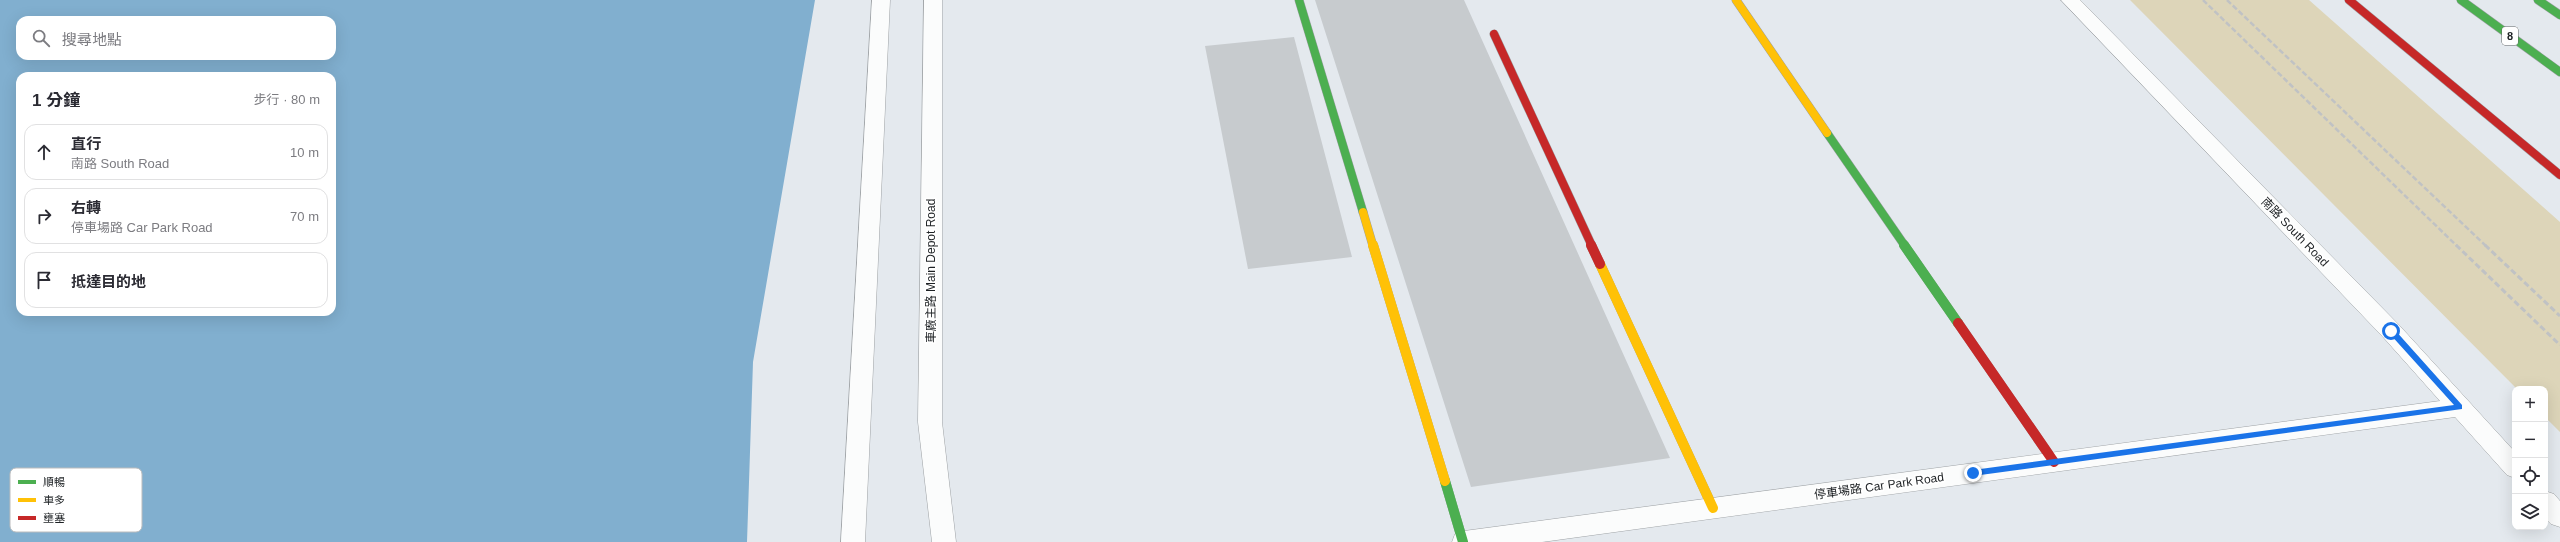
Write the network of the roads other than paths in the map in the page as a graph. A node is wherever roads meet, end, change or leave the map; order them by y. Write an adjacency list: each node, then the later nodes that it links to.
1 (881, 0): 19 (lane)
2 (933, 0): 20 (lane, 車廠主路 Main Depot Road)
3 (1299, 0): 21 (main road)
4 (1736, 0): 14 (main road)
5 (2070, 0): 13 (lane, 南路 South Road)
6 (2349, 0): 12 (main road)
7 (2461, 0): 11 (main road, 8)
8 (2538, 0): 9 (main road)
9 (2560, 15)
10 (1494, 34): 17 (main road)
11 (2560, 72)
12 (2560, 175)
13 (2460, 407): 14 (lane, 停車場路 Car Park Road); 15 (lane, 南路 South Road)
14 (2054, 462): 17 (lane, 停車場路 Car Park Road)
15 (2512, 465)
16 (2548, 504): 18 (lane)
17 (1713, 508): 21 (lane, 停車場路 Car Park Road)
18 (2560, 517)
19 (853, 542)
20 (944, 542)
21 (1464, 542)

